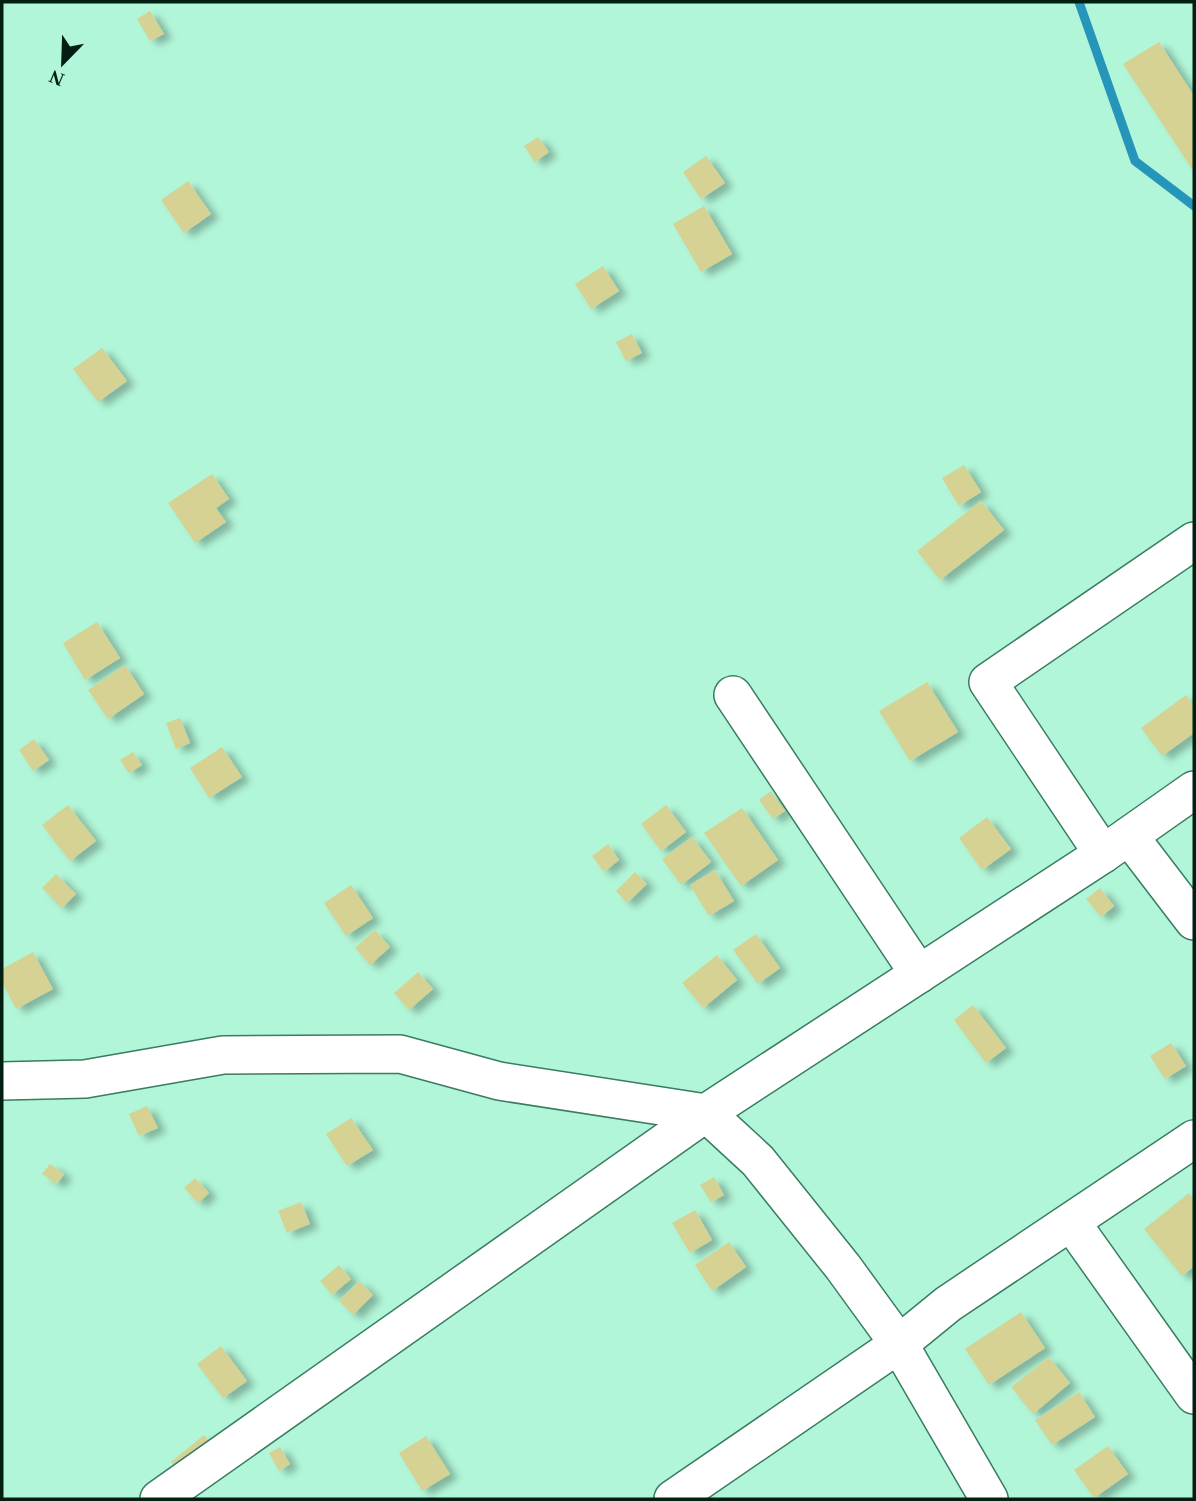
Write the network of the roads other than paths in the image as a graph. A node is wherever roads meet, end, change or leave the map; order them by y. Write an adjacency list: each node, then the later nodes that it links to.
1 (1194, 541): 4 (street)
2 (733, 695): 6 (street)
3 (1194, 790): 4 (street)
4 (1116, 845): 5 (street); 6 (street)
5 (1194, 921)
6 (919, 974): 8 (street)
7 (2, 1082): 8 (street)
8 (706, 1113): 11 (street); 13 (street)
9 (1194, 1139): 10 (street)
10 (1071, 1222): 11 (street); 12 (street)
11 (899, 1344): 14 (street); 15 (street)
12 (1194, 1395)
13 (159, 1499)
14 (673, 1499)
15 (989, 1499)

